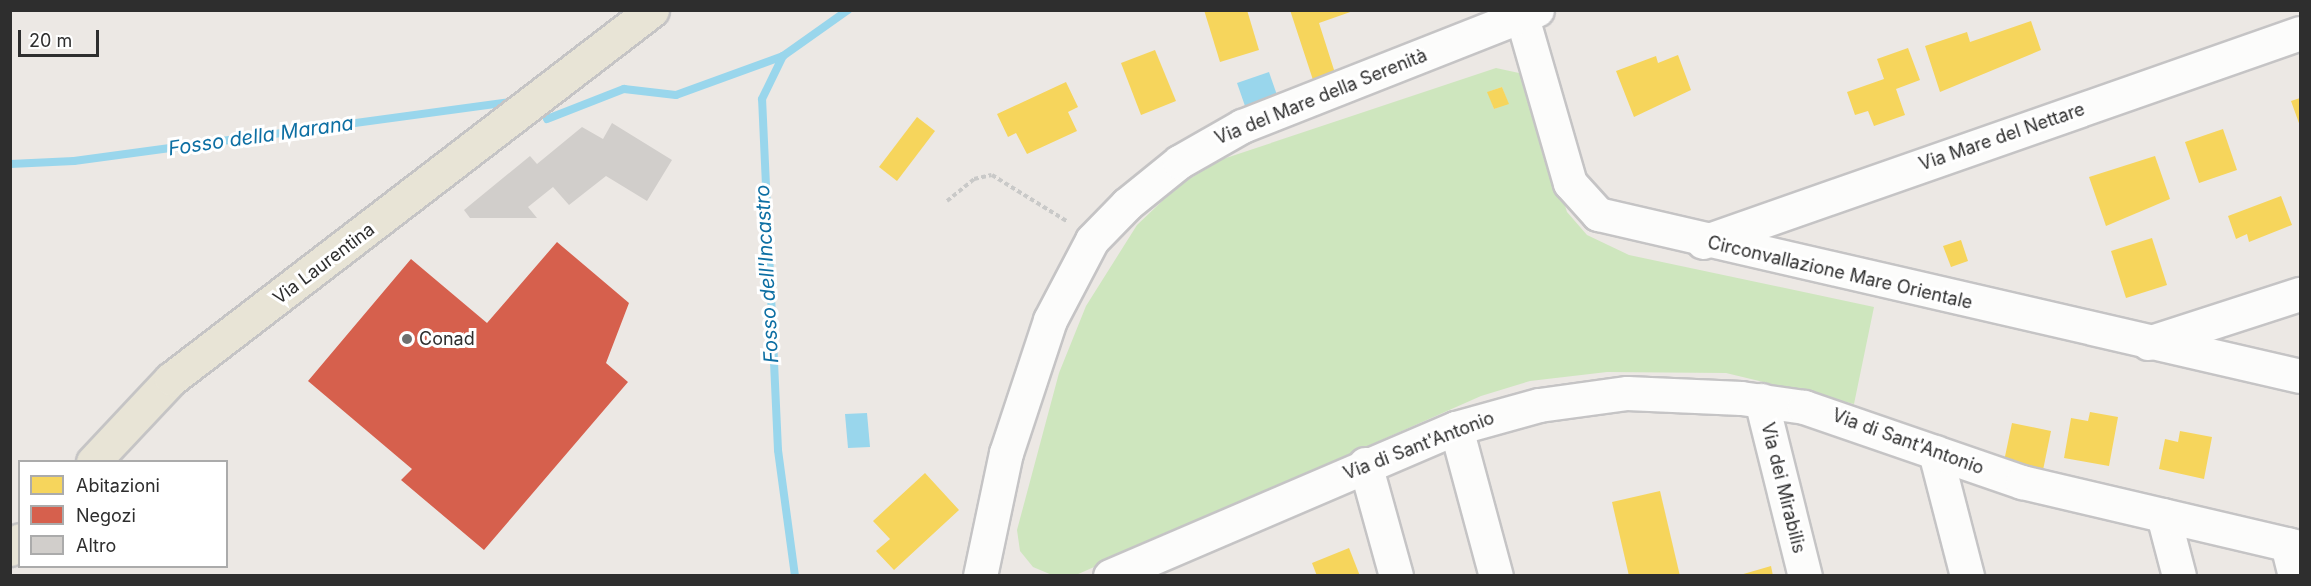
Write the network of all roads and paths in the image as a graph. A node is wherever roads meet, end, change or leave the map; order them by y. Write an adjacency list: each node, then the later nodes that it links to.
1 (652, 10): 13 (main road, Via Laurentina)
2 (1526, 12): 5 (street, Via del Mare della Serenità); 6 (street, Circonvallazione Mare Orientale)
3 (2301, 33): 6 (street, Via Mare del Nettare)
4 (947, 201): 5 (path)
5 (1092, 240): 18 (street, Via del Mare della Serenità)
6 (1703, 242): 8 (street, Circonvallazione Mare Orientale)
7 (2301, 294): 8 (street)
8 (2147, 343): 9 (street, Circonvallazione Mare Orientale)
9 (2301, 376)
10 (1761, 400): 11 (street, Via di Sant'Antonio); 12 (street, Via di Sant'Antonio); 22 (street, Via dei Mirabilis)
11 (1456, 428): 14 (street, Via di Sant'Antonio); 21 (street)
12 (1935, 452): 15 (street, Via di Sant'Antonio); 23 (street)
13 (95, 460)
14 (1365, 464): 17 (street, Via di Sant'Antonio); 20 (street)
15 (2163, 515): 16 (street, Via di Sant'Antonio); 24 (street)
16 (2294, 545): 25 (street)
17 (1160, 566): 19 (street, Via di Sant'Antonio)
18 (980, 576)
19 (1110, 576)
20 (1396, 576)
21 (1496, 576)
22 (1805, 576)
23 (1967, 576)
24 (2179, 576)
25 (2295, 576)

